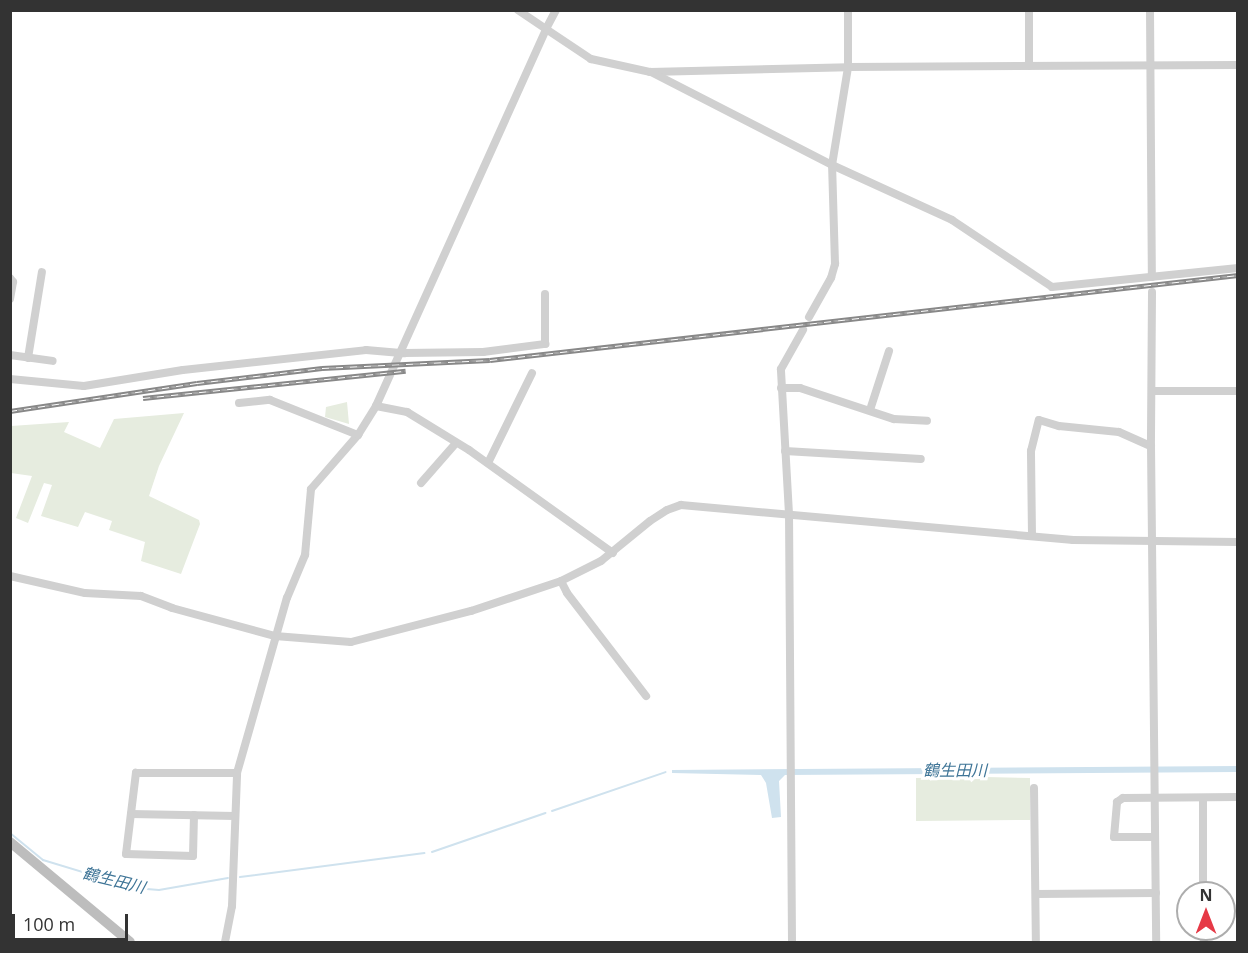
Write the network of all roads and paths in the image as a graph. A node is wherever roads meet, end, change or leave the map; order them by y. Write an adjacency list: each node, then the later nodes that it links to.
1 (518, 10): 6 (street)
2 (556, 10): 6 (street)
3 (848, 10): 10 (street)
4 (1029, 10): 9 (street)
5 (1150, 10): 7 (street)
6 (546, 29): 11 (street); 23 (street)
7 (1151, 65): 8 (street); 9 (street); 15 (street)
8 (1238, 65)
9 (1029, 66): 10 (street)
10 (848, 67): 11 (street); 12 (street)
11 (650, 72): 12 (street)
12 (831, 165): 15 (street); 20 (street)
13 (1238, 268): 15 (street)
14 (42, 272): 25 (street)
15 (1152, 277)
16 (10, 278): 19 (street)
17 (1152, 292): 30 (street)
18 (545, 294): 23 (street)
19 (10, 299)
20 (809, 317)
21 (803, 330): 29 (street)
22 (889, 351): 34 (street)
23 (400, 352): 28 (street); 33 (street)
24 (10, 355): 25 (street)
25 (28, 358): 26 (street)
26 (53, 361)
27 (532, 373): 41 (street)
28 (10, 379)
29 (781, 388): 34 (street); 39 (street)
30 (1152, 391): 31 (street); 38 (street)
31 (1238, 391)
32 (238, 403): 36 (street)
33 (376, 406): 36 (street); 37 (street)
34 (870, 410): 35 (street)
35 (927, 421)
36 (358, 435): 50 (street)
37 (456, 443): 41 (street); 42 (street)
38 (1151, 446): 44 (street); 45 (street)
39 (785, 451): 40 (street); 43 (street)
40 (921, 459)
41 (488, 463): 47 (street)
42 (421, 483)
43 (789, 514): 44 (street); 47 (street); 67 (street)
44 (1032, 536): 45 (street)
45 (1153, 542): 46 (street); 55 (street)
46 (1238, 542)
47 (614, 553): 49 (street)
48 (11, 576): 50 (street)
49 (561, 581): 50 (street); 51 (street)
50 (275, 636): 52 (street)
51 (646, 696)
52 (237, 773): 57 (street); 59 (street)
53 (1034, 788): 64 (street)
54 (1238, 797): 56 (street)
55 (1155, 798): 56 (street); 60 (street); 60 (street)
56 (1203, 798): 62 (street)
57 (131, 814): 58 (street); 58 (street)
58 (194, 815): 59 (street)
59 (235, 816): 66 (street)
60 (1155, 837): 63 (street)
61 (10, 842): 65 (street)
62 (1203, 881)
63 (1156, 893): 64 (street); 69 (street)
64 (1036, 894): 68 (street)
65 (130, 942)
66 (225, 942)
67 (792, 942)
68 (1036, 942)
69 (1156, 942)

